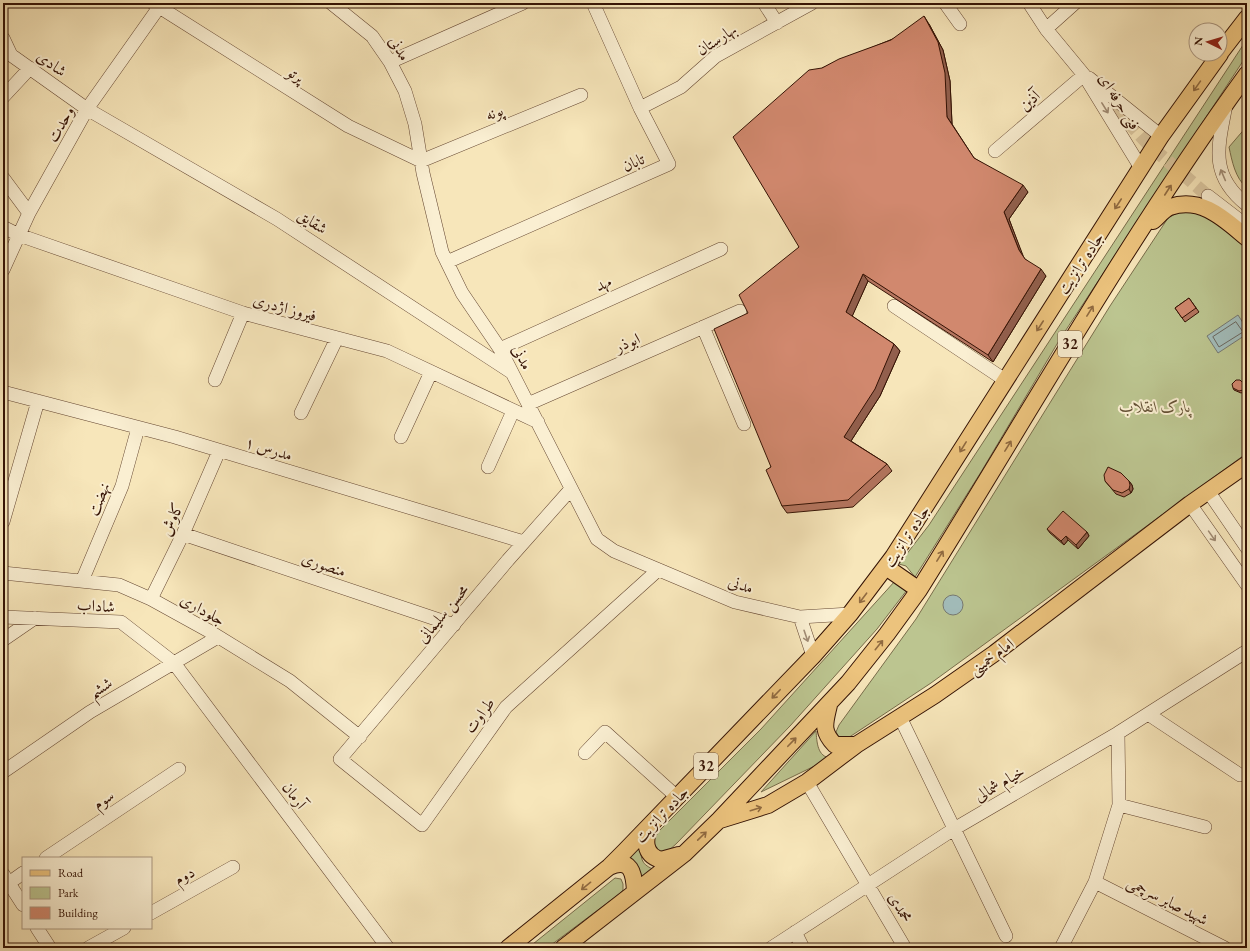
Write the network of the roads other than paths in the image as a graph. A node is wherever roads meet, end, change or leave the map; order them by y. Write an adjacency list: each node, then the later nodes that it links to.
1 (331, 3): 16 (street, مدنی)
2 (523, 3): 16 (street)
3 (593, 3): 24 (street, تابان)
4 (764, 3): 11 (street)
5 (812, 3): 11 (street, بهارستان)
6 (944, 3): 12 (street)
7 (1029, 3): 13 (street)
8 (1075, 3): 13 (street)
9 (158, 4): 25 (street, وحدت); 28 (street, پرتو)
10 (1247, 18): 15 (main road, جاده ترانزیت / 32)
11 (776, 23): 24 (street, بهارستان)
12 (960, 24)
13 (1046, 29): 20 (street)
14 (3, 38): 18 (street, شادی)
15 (1228, 43)
16 (390, 62): 28 (street, مدنی)
17 (1214, 62): 26 (main road, جاده ترانزیت / 32, one-way to 26)
18 (30, 68): 22 (street); 25 (street, شادی)
19 (1247, 74): 23 (main road, 32)
20 (1084, 75): 26 (street, فنی حرفه ای); 27 (street, آذین); 29 (street, فنی حرفه ای, one-way to 29)
21 (581, 95): 28 (street, پونه)
22 (3, 97)
23 (1227, 101): 32 (street, one-way to 23); 36 (main road, 32, one-way to 23)
24 (640, 108): 40 (street, تابان)
25 (87, 109): 33 (street, وحدت); 49 (street, شقایق)
26 (1162, 136): 29 (main road, جاده ترانزیت / 32)
27 (995, 151)
28 (421, 160): 40 (street, مدنی)
29 (1141, 168): 51 (main road, جاده ترانزیت / 32, one-way to 51)
30 (3, 178): 33 (street)
31 (1208, 196): 34 (street)
32 (1247, 205)
33 (29, 213): 37 (street, وحدت)
34 (1247, 226)
35 (3, 227): 37 (street, فیروز اژدری)
36 (1140, 232): 38 (main road); 76 (main road, 32, one-way to 36)
37 (19, 236): 41 (street, وحدت); 44 (street, فیروز اژدری)
38 (1247, 238)
39 (721, 249): 47 (street, مهد)
40 (447, 262): 47 (street, مدنی)
41 (3, 270)
42 (894, 306): 51 (street)
43 (740, 311): 45 (street, ابوذر)
44 (243, 313): 46 (street, فیروز اژدری); 50 (street)
45 (703, 327): 54 (street, ابوذر); 58 (street)
46 (337, 338): 48 (street, فیروز اژدری); 56 (street)
47 (500, 349): 49 (street, مدنی)
48 (432, 372): 55 (street, فیروز اژدری); 60 (street)
49 (512, 373): 54 (street, مدنی)
50 (215, 380)
51 (1005, 380): 71 (main road, جاده ترانزیت / 32, one-way to 71)
52 (3, 392): 53 (street, مدرس ۱)
53 (38, 401): 59 (street, مدرس ۱); 67 (street)
54 (528, 404): 57 (street, مدنی)
55 (513, 411): 57 (street, فیروز اژدری); 63 (street)
56 (302, 413)
57 (538, 422): 64 (street, مدنی)
58 (744, 424)
59 (138, 428): 61 (street, مدرس ۱); 74 (street, نهضت)
60 (401, 437)
61 (219, 451): 68 (street, کاوش); 69 (street, مدرس ۱)
62 (1247, 464): 65 (main road, امام خمینی)
63 (488, 467)
64 (571, 489): 69 (street, محسن سلیمانی); 72 (street, مدنی)
65 (1208, 491): 66 (main road, امام خمینی); 70 (street)
66 (1190, 504): 75 (street, one-way to 75); 90 (main road, امام خمینی)
67 (3, 522)
68 (183, 534): 77 (street, کاوش); 82 (street, منصوری)
69 (524, 542): 82 (street, محسن سلیمانی)
70 (1247, 548)
71 (886, 567): 76 (main road); 78 (main road, جاده ترانزیت / 32, one-way to 78)
72 (658, 570): 80 (street, مدنی); 95 (street, طراوت)
73 (3, 573): 74 (street, جلوداری)
74 (82, 581): 77 (street, جلوداری)
75 (1247, 585)
76 (919, 590): 88 (main road, 32, one-way to 76)
77 (150, 599): 83 (street, جلوداری)
78 (850, 614): 80 (street, مدنی); 86 (main road, جاده ترانزیت / 32)
79 (3, 617): 81 (street, شاداب)
80 (800, 617): 86 (street, one-way to 86)
81 (35, 618): 84 (street); 87 (street, شاداب)
82 (454, 625): 92 (street, محسن سلیمانی)
83 (218, 637): 87 (street, ششم); 92 (street, جلوداری)
84 (3, 640)
85 (1247, 651): 89 (street, خیام شمالی)
86 (813, 656): 100 (main road, جاده ترانزیت / 32, one-way to 100)
87 (174, 663): 97 (street, ششم); 123 (street, آرمان)
88 (828, 705): 93 (main road); 102 (main road, 32, one-way to 88)
89 (1148, 714): 91 (street, خیام شمالی); 98 (street)
90 (900, 717): 93 (main road, امام خمینی); 105 (street)
91 (1118, 733): 101 (street); 105 (street, خیام شمالی)
92 (360, 737): 95 (street, محسن سلیمانی)
93 (856, 745): 99 (main road, امام خمینی)
94 (585, 753): 100 (street)
95 (340, 759)
96 (179, 769): 107 (street, سوم)
97 (3, 772)
98 (1240, 776)
99 (807, 782): 102 (main road, امام خمینی, one-way to 99); 113 (street, محمدی)
100 (677, 797): 103 (main road, جاده ترانزیت / 32)
101 (1119, 805): 104 (street); 112 (street)
102 (719, 820): 106 (main road, 32, one-way to 102)
103 (651, 825): 106 (main road); 109 (main road, جاده ترانزیت / 32)
104 (1205, 827)
105 (954, 829): 113 (street, خیام شمالی); 120 (street)
106 (684, 854): 114 (main road, 32)
107 (47, 857)
108 (233, 867): 116 (street, دوم)
109 (609, 867): 114 (main road); 124 (main road, جاده ترانزیت / 32, one-way to 124)
110 (22, 873): 111 (street)
111 (6, 879): 115 (street)
112 (1095, 882): 129 (street); 130 (street, شهید صابر سرچمی)
113 (868, 884): 119 (street, خیام شمالی); 128 (street, محمدی)
114 (635, 891): 125 (main road, 32)
115 (22, 903)
116 (152, 912)
117 (38, 929): 121 (street)
118 (122, 929): 122 (street)
119 (794, 932): 126 (street, خیام شمالی); 127 (street)
120 (1006, 936)
121 (50, 948)
122 (88, 948)
123 (388, 948)
124 (508, 948)
125 (563, 948)
126 (771, 948)
127 (803, 948)
128 (905, 948)
129 (1061, 948)
130 (1225, 948)

